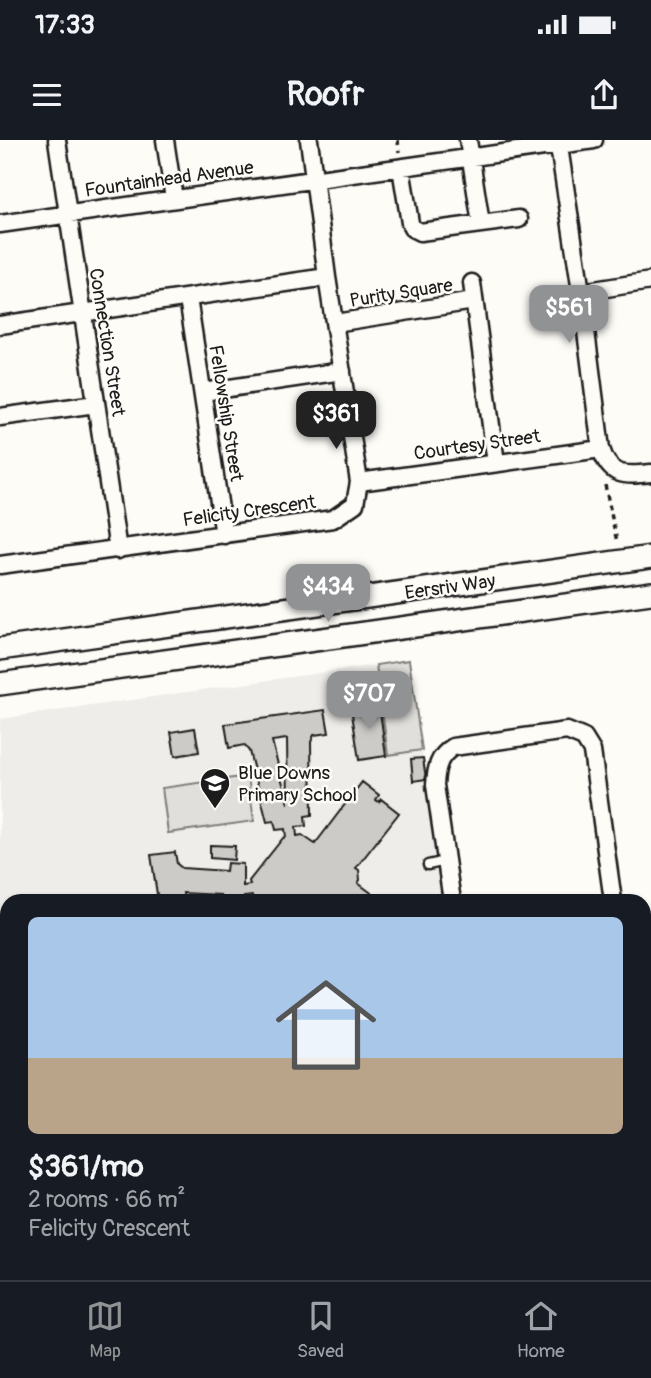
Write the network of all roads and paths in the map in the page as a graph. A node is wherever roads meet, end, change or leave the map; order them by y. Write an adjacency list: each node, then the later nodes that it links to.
1 (57, 140): 11 (street, Connection Street)
2 (165, 140): 10 (street)
3 (309, 140): 9 (street)
4 (468, 140): 7 (street)
5 (594, 140): 6 (street, Fountainhead Avenue)
6 (558, 142): 7 (street, Fountainhead Avenue); 18 (street)
7 (470, 159): 8 (street, Fountainhead Avenue); 14 (street)
8 (401, 168): 9 (street, Fountainhead Avenue); 14 (street)
9 (313, 180): 10 (street, Fountainhead Avenue); 15 (street)
10 (174, 199): 11 (street, Fountainhead Avenue)
11 (67, 213): 13 (street, Fountainhead Avenue); 21 (street, Connection Street)
12 (519, 219): 14 (street)
13 (0, 224)
14 (481, 224)
15 (327, 277): 19 (street); 22 (street)
16 (651, 281): 18 (street)
17 (472, 283): 20 (street)
18 (581, 292): 28 (street)
19 (188, 298): 21 (street); 25 (street, Fellowship Street)
20 (474, 301): 22 (street, Purity Square); 29 (street)
21 (83, 313): 23 (street); 26 (street, Connection Street)
22 (335, 323): 24 (street)
23 (0, 325)
24 (342, 371): 25 (street); 32 (street)
25 (203, 392): 33 (street, Fellowship Street)
26 (96, 404): 27 (street); 34 (street, Connection Street)
27 (0, 416)
28 (601, 449): 29 (street, Courtesy Street); 30 (street)
29 (496, 463): 32 (street, Courtesy Street)
30 (609, 467): 31 (street); 35 (path)
31 (651, 473)
32 (359, 482): 33 (street, Felicity Crescent)
33 (224, 536): 34 (street, Felicity Crescent)
34 (118, 550): 37 (street, Felicity Crescent)
35 (619, 551)
36 (651, 557): 39 (main road, Eersriv Way)
37 (0, 565)
38 (651, 593): 40 (main road, Eersriv Way)
39 (0, 649)
40 (0, 684)
41 (446, 861): 42 (lane); 43 (street); 44 (street)
42 (428, 865)
43 (451, 894)
44 (612, 894)
45 (651, 1162): 46 (street)
46 (651, 1168)

